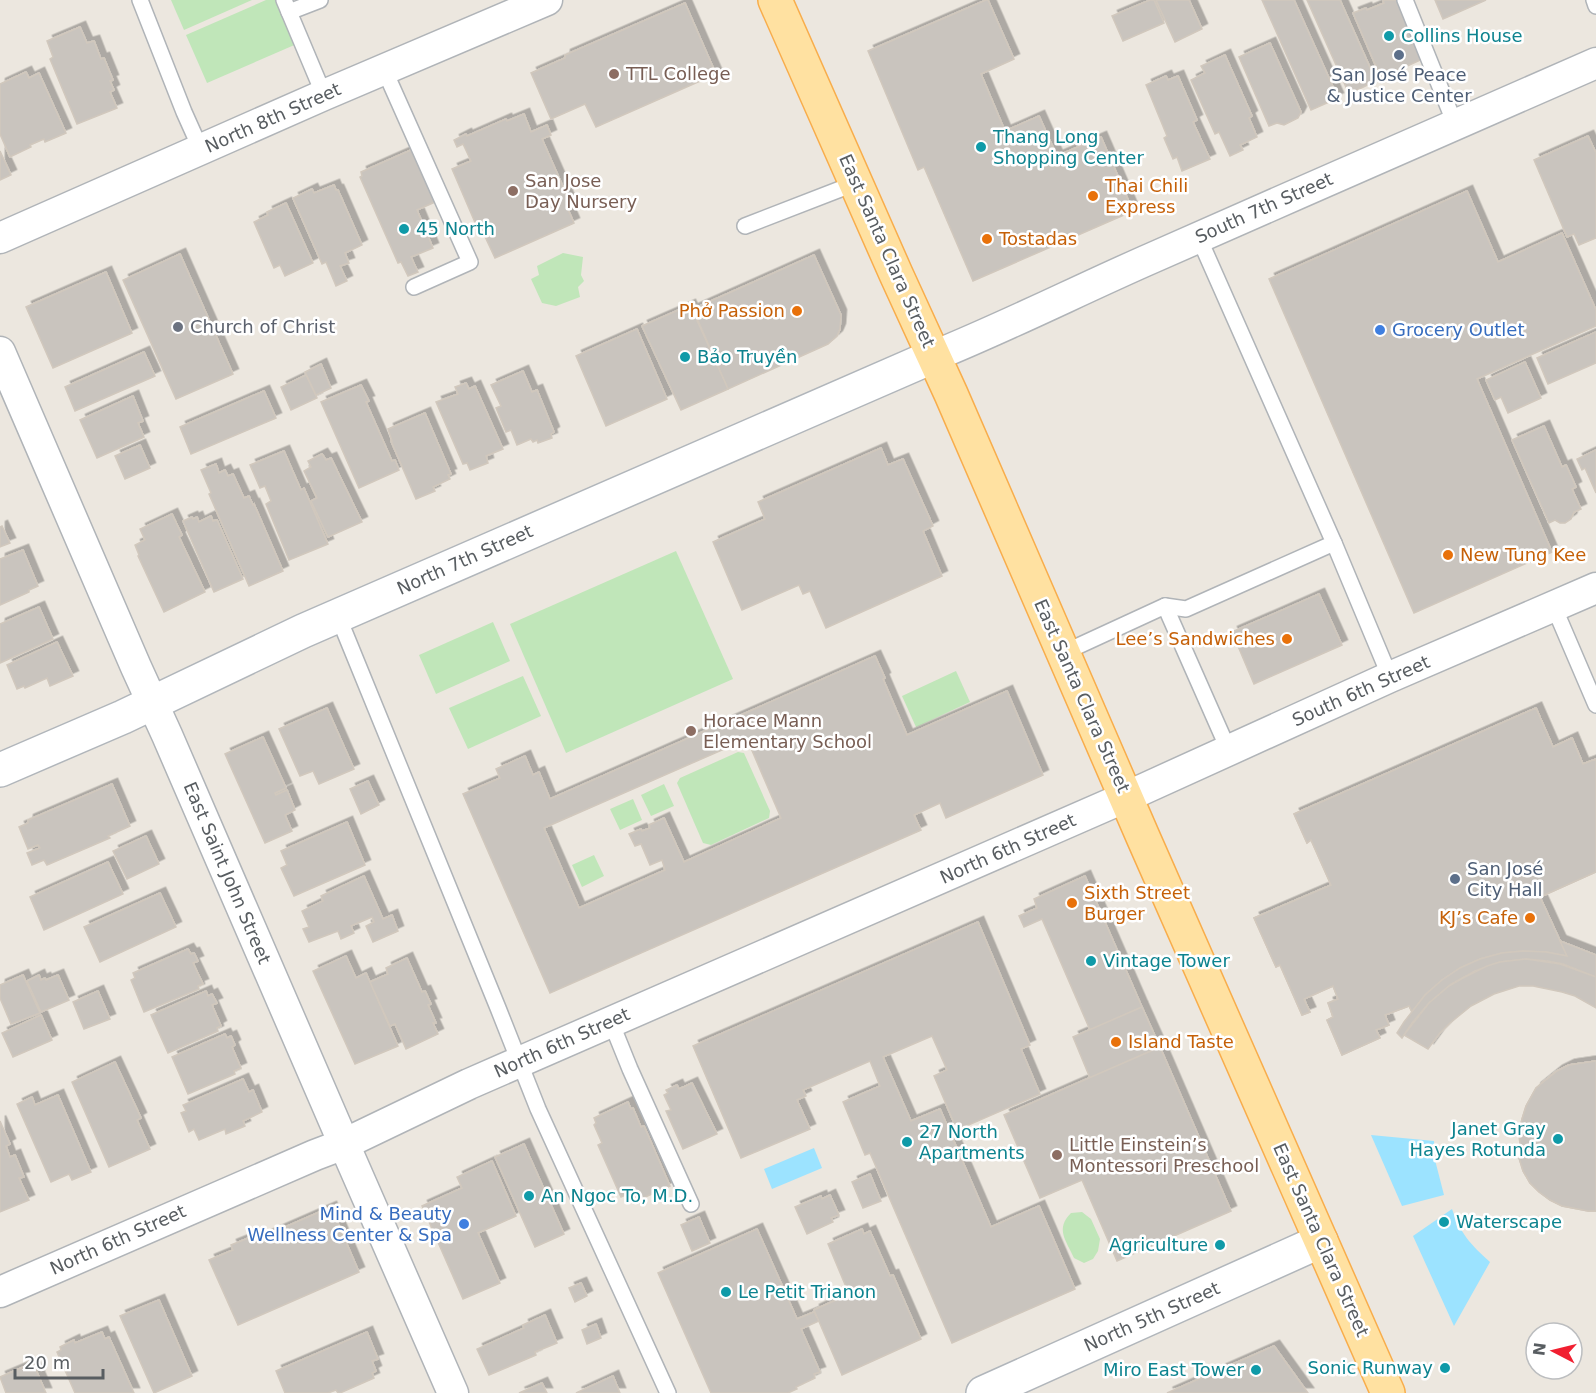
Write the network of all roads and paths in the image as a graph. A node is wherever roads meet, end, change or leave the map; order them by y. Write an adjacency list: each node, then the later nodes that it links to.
1 (140, 0): 13 (lane)
2 (320, 0): 7 (lane)
3 (547, 0): 10 (street, North 8th Street)
4 (776, 0): 14 (main road, East Santa Clara Street)
5 (1405, 0): 12 (lane)
6 (1594, 0): 8 (lane)
7 (286, 6): 11 (lane)
8 (1596, 6)
9 (1596, 63): 12 (street, South 7th Street)
10 (384, 69): 11 (street, North 8th Street); 18 (lane)
11 (324, 95): 13 (street, North 8th Street)
12 (1455, 124): 17 (street, South 7th Street)
13 (201, 150): 16 (street, North 8th Street)
14 (856, 183): 15 (lane); 20 (main road, East Santa Clara Street)
15 (745, 226)
16 (0, 238)
17 (1199, 238): 20 (street, South 7th Street); 21 (lane)
18 (414, 287)
19 (0, 352): 28 (street, East Saint John Street)
20 (934, 356): 25 (street, North 7th Street); 26 (main road, East Santa Clara Street)
21 (1334, 543): 23 (lane); 27 (lane)
22 (1596, 588): 24 (street, South 6th Street)
23 (1165, 606): 26 (lane); 30 (lane)
24 (1554, 607): 27 (street, South 6th Street); 29 (lane)
25 (338, 616): 28 (street, North 7th Street); 34 (lane)
26 (1063, 653): 32 (main road, East Santa Clara Street)
27 (1390, 677): 30 (street, South 6th Street)
28 (152, 703): 31 (street, North 7th Street); 35 (street, East Saint John Street)
29 (1596, 705)
30 (1229, 751): 32 (street, South 6th Street)
31 (0, 770)
32 (1126, 797): 33 (street, North 6th Street); 37 (main road, East Santa Clara Street)
33 (612, 1022): 34 (street, North 6th Street); 36 (lane)
34 (520, 1062): 35 (street, North 6th Street); 40 (lane)
35 (344, 1144): 38 (street, North 6th Street); 39 (street, East Saint John Street)
36 (691, 1204)
37 (1321, 1240): 41 (street, North 5th Street); 42 (main road, East Santa Clara Street)
38 (0, 1292)
39 (453, 1393)
40 (668, 1393)
41 (983, 1393)
42 (1388, 1393)

